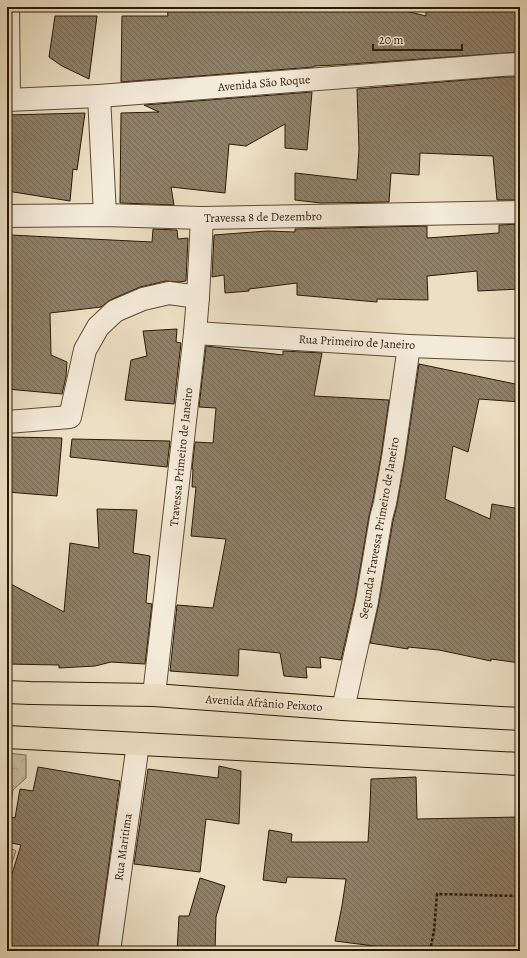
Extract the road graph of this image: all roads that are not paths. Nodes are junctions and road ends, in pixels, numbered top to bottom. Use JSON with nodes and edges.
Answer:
{"nodes":[{"id":1,"x":8,"y":7,"type":"edge"},
{"id":2,"x":520,"y":64,"type":"edge"},
{"id":3,"x":99,"y":96,"type":"junction"},
{"id":4,"x":8,"y":100,"type":"edge"},
{"id":5,"x":520,"y":212,"type":"edge"},
{"id":6,"x":105,"y":214,"type":"junction"},
{"id":7,"x":7,"y":216,"type":"edge"},
{"id":8,"x":202,"y":218,"type":"junction"},
{"id":9,"x":198,"y":297,"type":"junction"},
{"id":10,"x":195,"y":333,"type":"junction"},
{"id":11,"x":409,"y":346,"type":"junction"},
{"id":12,"x":520,"y":350,"type":"edge"},
{"id":13,"x":7,"y":422,"type":"edge"},
{"id":14,"x":7,"y":692,"type":"edge"},
{"id":15,"x":154,"y":695,"type":"junction"},
{"id":16,"x":343,"y":709,"type":"junction"},
{"id":17,"x":520,"y":719,"type":"edge"},
{"id":18,"x":7,"y":737,"type":"edge"},
{"id":19,"x":138,"y":744,"type":"junction"},
{"id":20,"x":520,"y":764,"type":"edge"},
{"id":21,"x":109,"y":951,"type":"edge"}],
"edges":[{"from":1,"to":4,"type":"street"},
{"from":2,"to":3,"type":"street","name":"Avenida São Roque"},
{"from":3,"to":4,"type":"street","name":"Avenida São Roque"},
{"from":3,"to":6,"type":"street"},
{"from":5,"to":8,"type":"street","name":"Travessa 8 de Dezembro"},
{"from":6,"to":7,"type":"street","name":"Travessa 8 de Dezembro"},
{"from":6,"to":8,"type":"street","name":"Travessa 8 de Dezembro"},
{"from":8,"to":9,"type":"street","name":"Travessa Primeiro de Janeiro"},
{"from":9,"to":10,"type":"street","name":"Travessa Primeiro de Janeiro"},
{"from":9,"to":13,"type":"street"},
{"from":10,"to":11,"type":"street","name":"Rua Primeiro de Janeiro"},
{"from":10,"to":15,"type":"street","name":"Travessa Primeiro de Janeiro"},
{"from":11,"to":12,"type":"street","name":"Rua Primeiro de Janeiro"},
{"from":11,"to":16,"type":"street","name":"Segunda Travessa Primeiro de Janeiro"},
{"from":14,"to":15,"type":"main road","name":"Avenida Afrânio Peixoto"},
{"from":15,"to":16,"type":"main road","name":"Avenida Afrânio Peixoto"},
{"from":16,"to":17,"type":"main road","name":"Avenida Afrânio Peixoto"},
{"from":18,"to":19,"type":"main road"},
{"from":19,"to":20,"type":"main road"},
{"from":19,"to":21,"type":"street","name":"Rua Maritima"}]}
